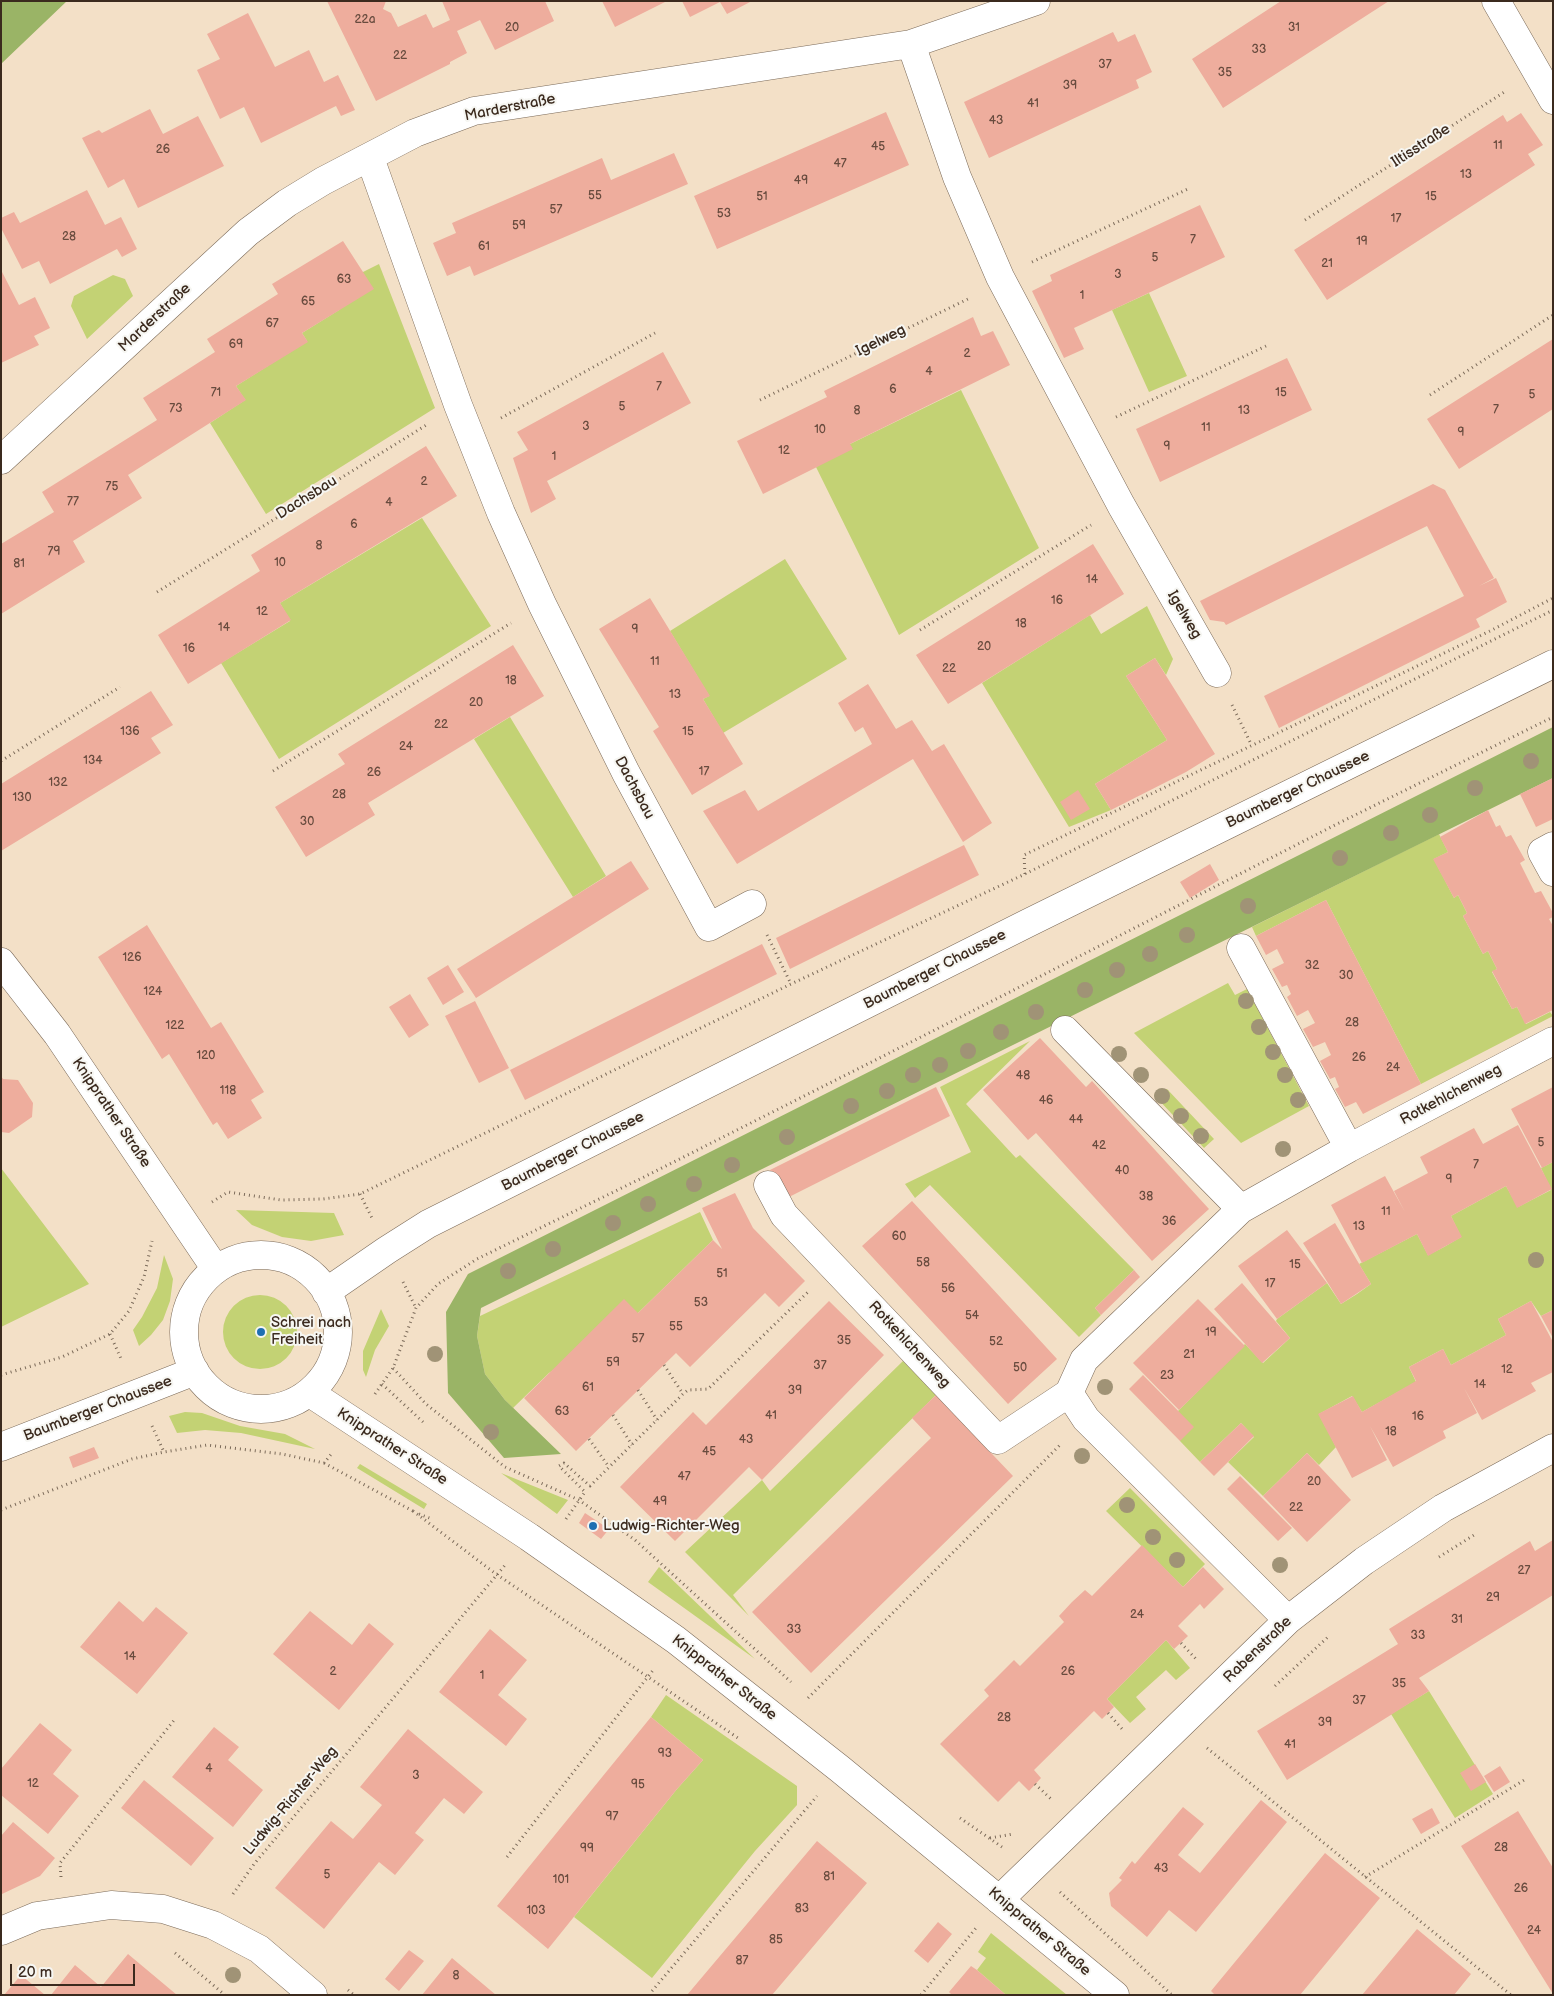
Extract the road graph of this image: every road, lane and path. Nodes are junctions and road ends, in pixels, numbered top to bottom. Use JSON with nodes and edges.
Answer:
{"nodes":[{"id":1,"x":1036,"y":1,"type":"edge"},
{"id":2,"x":1496,"y":1,"type":"edge"},
{"id":3,"x":911,"y":44,"type":"junction"},
{"id":4,"x":1536,"y":72,"type":"junction"},
{"id":5,"x":1553,"y":100,"type":"edge"},
{"id":6,"x":370,"y":158,"type":"junction"},
{"id":7,"x":1190,"y":188,"type":"dead end"},
{"id":8,"x":1305,"y":220,"type":"dead end"},
{"id":9,"x":1001,"y":280,"type":"junction"},
{"id":10,"x":1553,"y":315,"type":"edge"},
{"id":11,"x":655,"y":334,"type":"dead end"},
{"id":12,"x":1266,"y":346,"type":"dead end"},
{"id":13,"x":1430,"y":395,"type":"dead end"},
{"id":14,"x":760,"y":400,"type":"dead end"},
{"id":15,"x":458,"y":405,"type":"junction"},
{"id":16,"x":1081,"y":433,"type":"junction"},
{"id":17,"x":470,"y":436,"type":"junction"},
{"id":18,"x":1,"y":460,"type":"edge"},
{"id":19,"x":1121,"y":506,"type":"junction"},
{"id":20,"x":157,"y":592,"type":"dead end"},
{"id":21,"x":1553,"y":598,"type":"edge"},
{"id":22,"x":542,"y":604,"type":"junction"},
{"id":23,"x":1553,"y":610,"type":"edge"},
{"id":24,"x":920,"y":630,"type":"dead end"},
{"id":25,"x":1553,"y":664,"type":"edge"},
{"id":26,"x":1217,"y":673,"type":"joint"},
{"id":27,"x":120,"y":687,"type":"dead end"},
{"id":28,"x":1553,"y":717,"type":"edge"},
{"id":29,"x":1251,"y":744,"type":"junction"},
{"id":30,"x":1,"y":761,"type":"edge"},
{"id":31,"x":274,"y":771,"type":"dead end"},
{"id":32,"x":1553,"y":846,"type":"edge"},
{"id":33,"x":1553,"y":872,"type":"edge"},
{"id":34,"x":1025,"y":874,"type":"junction"},
{"id":35,"x":752,"y":904,"type":"joint"},
{"id":36,"x":1241,"y":948,"type":"dead end"},
{"id":37,"x":1,"y":962,"type":"edge"},
{"id":38,"x":791,"y":984,"type":"junction"},
{"id":39,"x":1065,"y":1030,"type":"dead end"},
{"id":40,"x":1553,"y":1042,"type":"edge"},
{"id":41,"x":1349,"y":1148,"type":"junction"},
{"id":42,"x":768,"y":1185,"type":"dead end"},
{"id":43,"x":1241,"y":1209,"type":"junction"},
{"id":44,"x":183,"y":1221,"type":"junction"},
{"id":45,"x":834,"y":1267,"type":"junction"},
{"id":46,"x":215,"y":1268,"type":"junction"},
{"id":47,"x":326,"y":1292,"type":"junction"},
{"id":48,"x":664,"y":1365,"type":"dead end"},
{"id":49,"x":393,"y":1368,"type":"junction"},
{"id":50,"x":196,"y":1371,"type":"junction"},
{"id":51,"x":1,"y":1375,"type":"edge"},
{"id":52,"x":638,"y":1390,"type":"dead end"},
{"id":53,"x":1069,"y":1393,"type":"junction"},
{"id":54,"x":310,"y":1394,"type":"junction"},
{"id":55,"x":683,"y":1394,"type":"junction"},
{"id":56,"x":613,"y":1415,"type":"dead end"},
{"id":57,"x":1086,"y":1419,"type":"junction"},
{"id":58,"x":657,"y":1420,"type":"junction"},
{"id":59,"x":355,"y":1422,"type":"junction"},
{"id":60,"x":588,"y":1439,"type":"dead end"},
{"id":61,"x":632,"y":1445,"type":"junction"},
{"id":62,"x":1,"y":1447,"type":"edge"},
{"id":63,"x":1553,"y":1448,"type":"edge"},
{"id":64,"x":609,"y":1467,"type":"junction"},
{"id":65,"x":579,"y":1500,"type":"junction"},
{"id":66,"x":1,"y":1510,"type":"edge"},
{"id":67,"x":413,"y":1511,"type":"dead end"},
{"id":68,"x":1478,"y":1533,"type":"dead end"},
{"id":69,"x":537,"y":1542,"type":"junction"},
{"id":70,"x":1437,"y":1558,"type":"dead end"},
{"id":71,"x":496,"y":1574,"type":"junction"},
{"id":72,"x":1288,"y":1620,"type":"junction"},
{"id":73,"x":1335,"y":1631,"type":"dead end"},
{"id":74,"x":676,"y":1640,"type":"junction"},
{"id":75,"x":1181,"y":1643,"type":"dead end"},
{"id":76,"x":1197,"y":1660,"type":"dead end"},
{"id":77,"x":649,"y":1676,"type":"junction"},
{"id":78,"x":794,"y":1685,"type":"dead end"},
{"id":79,"x":802,"y":1691,"type":"dead end"},
{"id":80,"x":1269,"y":1692,"type":"dead end"},
{"id":81,"x":812,"y":1695,"type":"dead end"},
{"id":82,"x":816,"y":1703,"type":"dead end"},
{"id":83,"x":1108,"y":1714,"type":"dead end"},
{"id":84,"x":175,"y":1719,"type":"dead end"},
{"id":85,"x":1180,"y":1726,"type":"junction"},
{"id":86,"x":1124,"y":1731,"type":"dead end"},
{"id":87,"x":746,"y":1743,"type":"dead end"},
{"id":88,"x":1215,"y":1743,"type":"dead end"},
{"id":89,"x":1209,"y":1749,"type":"junction"},
{"id":90,"x":840,"y":1769,"type":"junction"},
{"id":91,"x":1526,"y":1779,"type":"dead end"},
{"id":92,"x":1035,"y":1784,"type":"dead end"},
{"id":93,"x":1053,"y":1801,"type":"dead end"},
{"id":94,"x":955,"y":1814,"type":"dead end"},
{"id":95,"x":507,"y":1857,"type":"dead end"},
{"id":96,"x":1032,"y":1868,"type":"junction"},
{"id":97,"x":1365,"y":1877,"type":"junction"},
{"id":98,"x":1000,"y":1900,"type":"junction"},
{"id":99,"x":63,"y":1912,"type":"junction"},
{"id":100,"x":213,"y":1925,"type":"junction"},
{"id":101,"x":1,"y":1932,"type":"edge"},
{"id":102,"x":172,"y":1950,"type":"dead end"},
{"id":103,"x":652,"y":1991,"type":"dead end"},
{"id":104,"x":226,"y":1995,"type":"edge"},
{"id":105,"x":313,"y":1995,"type":"edge"},
{"id":106,"x":921,"y":1995,"type":"edge"},
{"id":107,"x":1115,"y":1995,"type":"edge"},
{"id":108,"x":1172,"y":1995,"type":"edge"},
{"id":109,"x":1511,"y":1995,"type":"edge"}],
"edges":[{"from":1,"to":3,"type":"street","name":"Marderstraße"},
{"from":2,"to":4,"type":"street"},
{"from":3,"to":6,"type":"street","name":"Marderstraße"},
{"from":3,"to":9,"type":"street","name":"Igelweg"},
{"from":4,"to":5,"type":"street"},
{"from":4,"to":8,"type":"path","name":"Iltisstraße"},
{"from":6,"to":15,"type":"street","name":"Dachsbau"},
{"from":6,"to":18,"type":"street","name":"Marderstraße"},
{"from":7,"to":9,"type":"path","name":"Igelweg"},
{"from":9,"to":14,"type":"path","name":"Igelweg"},
{"from":9,"to":16,"type":"street","name":"Igelweg"},
{"from":10,"to":13,"type":"path"},
{"from":11,"to":17,"type":"path"},
{"from":12,"to":16,"type":"path"},
{"from":15,"to":17,"type":"street","name":"Dachsbau"},
{"from":15,"to":20,"type":"path","name":"Dachsbau"},
{"from":16,"to":19,"type":"street","name":"Igelweg"},
{"from":17,"to":22,"type":"street","name":"Dachsbau"},
{"from":19,"to":24,"type":"path"},
{"from":19,"to":26,"type":"street","name":"Igelweg"},
{"from":21,"to":29,"type":"path"},
{"from":22,"to":31,"type":"path"},
{"from":22,"to":35,"type":"street","name":"Dachsbau"},
{"from":23,"to":34,"type":"path"},
{"from":25,"to":47,"type":"street","name":"Baumberger Chaussee"},
{"from":26,"to":29,"type":"path"},
{"from":27,"to":30,"type":"path"},
{"from":28,"to":49,"type":"path"},
{"from":29,"to":34,"type":"path"},
{"from":32,"to":33,"type":"street"},
{"from":34,"to":38,"type":"path"},
{"from":35,"to":38,"type":"path"},
{"from":36,"to":41,"type":"street"},
{"from":37,"to":44,"type":"street","name":"Knipprather Straße"},
{"from":38,"to":44,"type":"path"},
{"from":39,"to":43,"type":"street"},
{"from":40,"to":41,"type":"street","name":"Rotkehlchenweg"},
{"from":41,"to":43,"type":"street","name":"Rotkehlchenweg"},
{"from":42,"to":45,"type":"street","name":"Rotkehlchenweg"},
{"from":43,"to":53,"type":"street","name":"Rotkehlchenweg"},
{"from":44,"to":46,"type":"street","name":"Knipprather Straße"},
{"from":44,"to":51,"type":"path"},
{"from":45,"to":53,"type":"street","name":"Rotkehlchenweg"},
{"from":45,"to":55,"type":"path"},
{"from":46,"to":47,"type":"street"},
{"from":46,"to":50,"type":"street"},
{"from":47,"to":54,"type":"street"},
{"from":48,"to":55,"type":"path"},
{"from":49,"to":59,"type":"path"},
{"from":49,"to":65,"type":"path"},
{"from":50,"to":54,"type":"street"},
{"from":50,"to":62,"type":"street","name":"Baumberger Chaussee"},
{"from":52,"to":58,"type":"path"},
{"from":53,"to":57,"type":"street"},
{"from":54,"to":59,"type":"street","name":"Knipprather Straße"},
{"from":55,"to":58,"type":"path"},
{"from":56,"to":61,"type":"path"},
{"from":57,"to":72,"type":"street"},
{"from":57,"to":81,"type":"path"},
{"from":58,"to":61,"type":"path"},
{"from":59,"to":66,"type":"path"},
{"from":59,"to":69,"type":"street","name":"Knipprather Straße"},
{"from":60,"to":64,"type":"path"},
{"from":61,"to":64,"type":"path"},
{"from":63,"to":72,"type":"street","name":"Rabenstraße"},
{"from":64,"to":65,"type":"path"},
{"from":65,"to":69,"type":"path","name":"Ludwig-Richter-Weg"},
{"from":65,"to":78,"type":"path"},
{"from":67,"to":71,"type":"path"},
{"from":68,"to":70,"type":"path"},
{"from":69,"to":71,"type":"path","name":"Ludwig-Richter-Weg"},
{"from":69,"to":74,"type":"street","name":"Knipprather Straße"},
{"from":71,"to":77,"type":"path"},
{"from":71,"to":100,"type":"path","name":"Ludwig-Richter-Weg"},
{"from":72,"to":85,"type":"street","name":"Rabenstraße"},
{"from":73,"to":80,"type":"path"},
{"from":74,"to":77,"type":"path"},
{"from":74,"to":90,"type":"street","name":"Knipprather Straße"},
{"from":75,"to":76,"type":"path"},
{"from":77,"to":87,"type":"path"},
{"from":77,"to":95,"type":"path"},
{"from":79,"to":82,"type":"path"},
{"from":83,"to":86,"type":"path"},
{"from":84,"to":99,"type":"path"},
{"from":85,"to":89,"type":"path"},
{"from":85,"to":96,"type":"street","name":"Rabenstraße"},
{"from":88,"to":89,"type":"path"},
{"from":89,"to":97,"type":"path"},
{"from":90,"to":98,"type":"street","name":"Knipprather Straße"},
{"from":90,"to":103,"type":"path"},
{"from":91,"to":97,"type":"path"},
{"from":92,"to":93,"type":"path"},
{"from":94,"to":96,"type":"path"},
{"from":96,"to":98,"type":"street","name":"Rabenstraße"},
{"from":96,"to":108,"type":"path"},
{"from":97,"to":109,"type":"path"},
{"from":98,"to":106,"type":"path"},
{"from":98,"to":107,"type":"street","name":"Knipprather Straße"},
{"from":99,"to":100,"type":"street"},
{"from":99,"to":101,"type":"street"},
{"from":100,"to":105,"type":"street"},
{"from":102,"to":104,"type":"path"}]}
